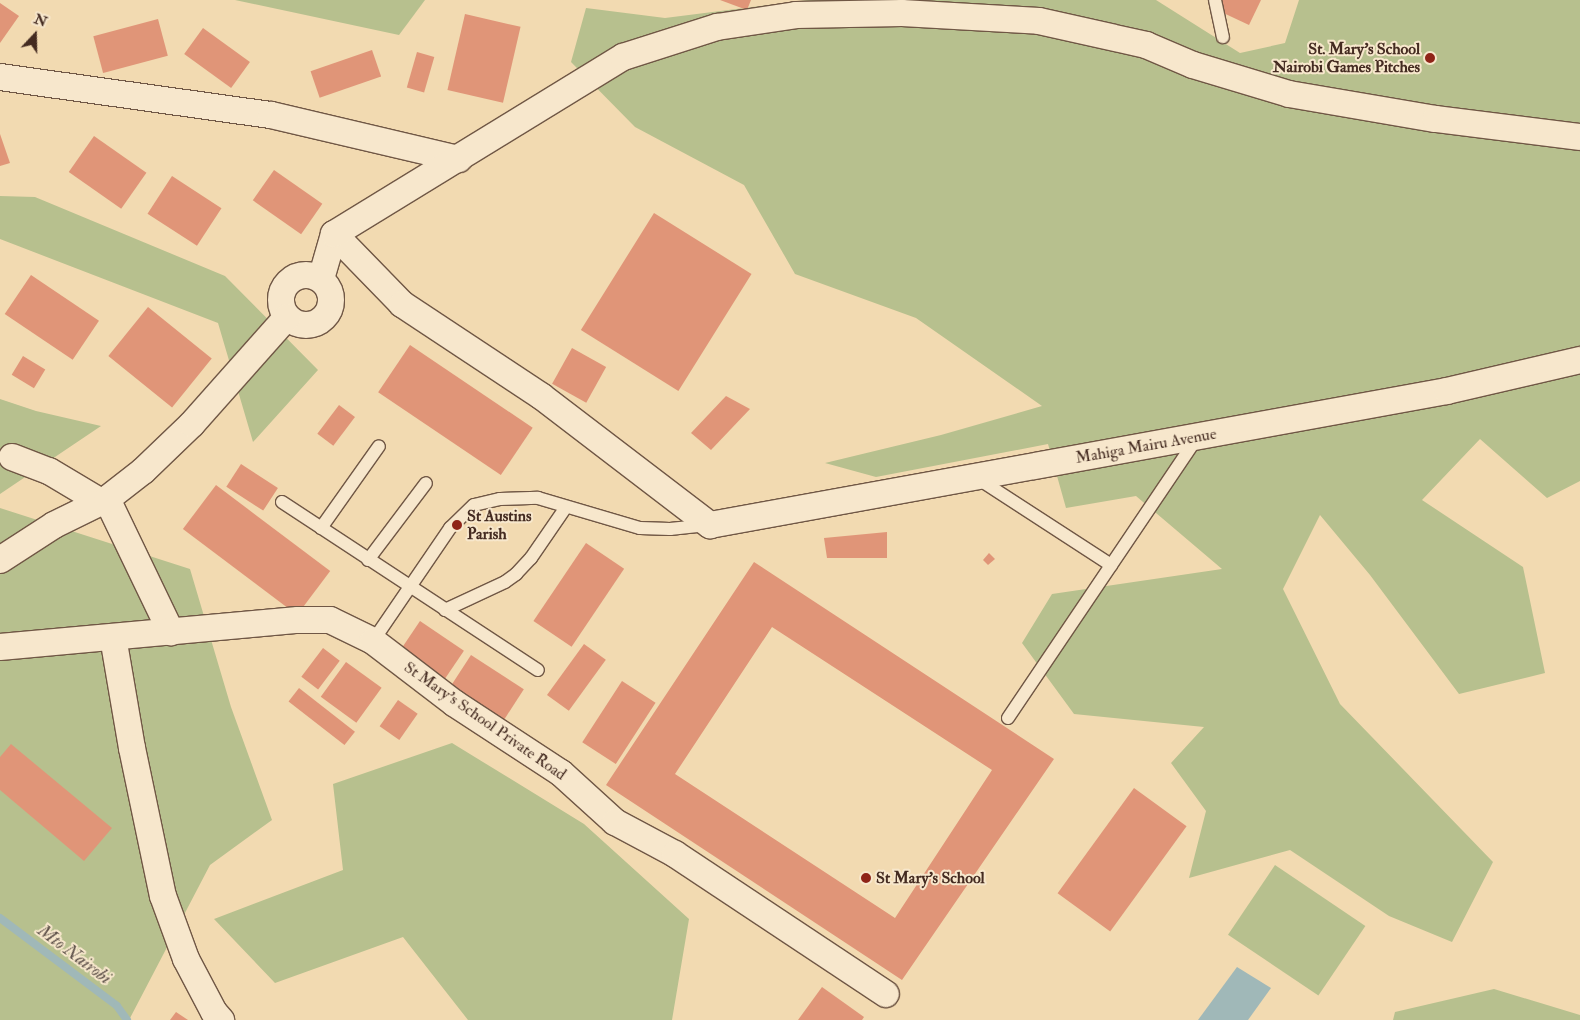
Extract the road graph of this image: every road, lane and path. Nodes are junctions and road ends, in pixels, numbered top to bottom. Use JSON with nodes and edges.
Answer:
{"nodes":[{"id":1,"x":1215,"y":0,"type":"edge"},
{"id":2,"x":1223,"y":37,"type":"dead end"},
{"id":3,"x":0,"y":77,"type":"edge"},
{"id":4,"x":1580,"y":138,"type":"edge"},
{"id":5,"x":460,"y":159,"type":"junction"},
{"id":6,"x":334,"y":234,"type":"junction"},
{"id":7,"x":321,"y":279,"type":"junction"},
{"id":8,"x":287,"y":317,"type":"junction"},
{"id":9,"x":1580,"y":360,"type":"edge"},
{"id":10,"x":1199,"y":436,"type":"junction"},
{"id":11,"x":378,"y":446,"type":"dead end"},
{"id":12,"x":12,"y":457,"type":"dead end"},
{"id":13,"x":975,"y":477,"type":"junction"},
{"id":14,"x":426,"y":482,"type":"dead end"},
{"id":15,"x":104,"y":501,"type":"junction"},
{"id":16,"x":282,"y":502,"type":"dead end"},
{"id":17,"x":566,"y":507,"type":"junction"},
{"id":18,"x":710,"y":525,"type":"junction"},
{"id":19,"x":321,"y":528,"type":"junction"},
{"id":20,"x":0,"y":560,"type":"edge"},
{"id":21,"x":368,"y":560,"type":"junction"},
{"id":22,"x":1111,"y":565,"type":"junction"},
{"id":23,"x":410,"y":587,"type":"junction"},
{"id":24,"x":445,"y":610,"type":"junction"},
{"id":25,"x":170,"y":632,"type":"junction"},
{"id":26,"x":113,"y":637,"type":"junction"},
{"id":27,"x":372,"y":641,"type":"junction"},
{"id":28,"x":0,"y":647,"type":"edge"},
{"id":29,"x":538,"y":670,"type":"dead end"},
{"id":30,"x":1008,"y":718,"type":"dead end"},
{"id":31,"x":886,"y":994,"type":"dead end"},
{"id":32,"x":221,"y":1020,"type":"edge"}],
"edges":[{"from":1,"to":2,"type":"lane"},
{"from":3,"to":5,"type":"street"},
{"from":4,"to":5,"type":"street"},
{"from":5,"to":6,"type":"street"},
{"from":6,"to":7,"type":"street"},
{"from":6,"to":18,"type":"street"},
{"from":7,"to":8,"type":"street"},
{"from":7,"to":8,"type":"street"},
{"from":8,"to":15,"type":"street"},
{"from":9,"to":10,"type":"street","name":"Mahiga Mairu Avenue"},
{"from":10,"to":13,"type":"street","name":"Mahiga Mairu Avenue"},
{"from":10,"to":22,"type":"lane"},
{"from":11,"to":19,"type":"lane"},
{"from":12,"to":15,"type":"street"},
{"from":13,"to":18,"type":"street","name":"Mahiga Mairu Avenue"},
{"from":13,"to":22,"type":"lane"},
{"from":14,"to":21,"type":"lane"},
{"from":15,"to":20,"type":"street"},
{"from":15,"to":25,"type":"street"},
{"from":16,"to":19,"type":"lane"},
{"from":17,"to":18,"type":"lane"},
{"from":17,"to":23,"type":"lane"},
{"from":17,"to":24,"type":"lane"},
{"from":19,"to":21,"type":"lane"},
{"from":21,"to":23,"type":"lane"},
{"from":22,"to":30,"type":"lane"},
{"from":23,"to":24,"type":"lane"},
{"from":23,"to":27,"type":"lane"},
{"from":24,"to":29,"type":"lane"},
{"from":25,"to":26,"type":"street","name":"St Mary's School Private Road"},
{"from":25,"to":27,"type":"street","name":"St Mary's School Private Road"},
{"from":26,"to":28,"type":"street","name":"St Mary's School Private Road"},
{"from":26,"to":32,"type":"street"},
{"from":27,"to":31,"type":"street","name":"St Mary's School Private Road"}]}
